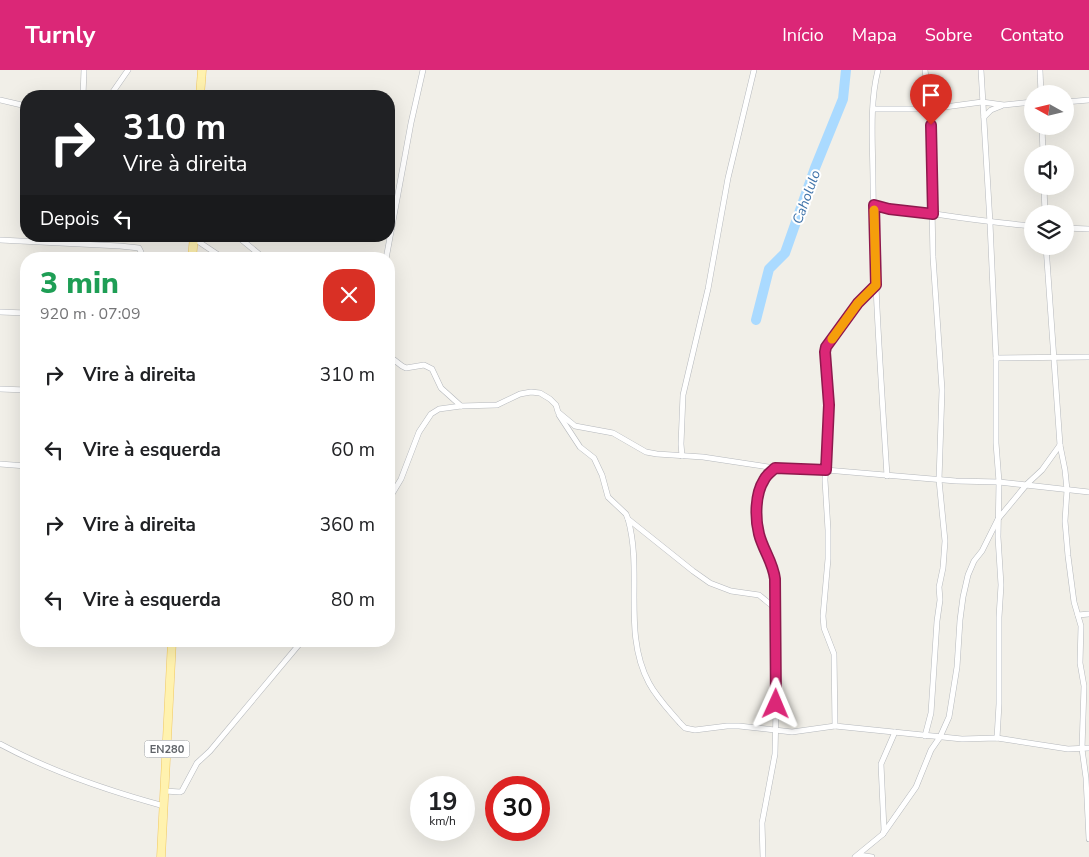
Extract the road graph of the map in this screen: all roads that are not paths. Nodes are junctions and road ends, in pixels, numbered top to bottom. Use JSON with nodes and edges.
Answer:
{"nodes":[{"id":1,"x":84,"y":70,"type":"edge"},
{"id":2,"x":128,"y":70,"type":"edge"},
{"id":3,"x":202,"y":70,"type":"edge"},
{"id":4,"x":423,"y":70,"type":"edge"},
{"id":5,"x":754,"y":70,"type":"edge"},
{"id":6,"x":878,"y":70,"type":"edge"},
{"id":7,"x":925,"y":70,"type":"edge"},
{"id":8,"x":981,"y":70,"type":"edge"},
{"id":9,"x":1040,"y":70,"type":"edge"},
{"id":10,"x":1041,"y":85,"type":"edge"},
{"id":11,"x":84,"y":90,"type":"edge"},
{"id":12,"x":114,"y":90,"type":"edge"},
{"id":13,"x":200,"y":90,"type":"edge"},
{"id":14,"x":0,"y":100,"type":"edge"},
{"id":15,"x":1089,"y":100,"type":"edge"},
{"id":16,"x":1074,"y":101,"type":"edge"},
{"id":17,"x":982,"y":102,"type":"junction"},
{"id":18,"x":1024,"y":103,"type":"edge"},
{"id":19,"x":20,"y":105,"type":"edge"},
{"id":20,"x":1004,"y":105,"type":"junction"},
{"id":21,"x":874,"y":108,"type":"junction"},
{"id":22,"x":930,"y":109,"type":"junction"},
{"id":23,"x":984,"y":118,"type":"junction"},
{"id":24,"x":874,"y":205,"type":"junction"},
{"id":25,"x":395,"y":210,"type":"edge"},
{"id":26,"x":933,"y":214,"type":"junction"},
{"id":27,"x":990,"y":223,"type":"junction"},
{"id":28,"x":1024,"y":225,"type":"edge"},
{"id":29,"x":1074,"y":228,"type":"edge"},
{"id":30,"x":1089,"y":229,"type":"edge"},
{"id":31,"x":0,"y":240,"type":"edge"},
{"id":32,"x":20,"y":241,"type":"edge"},
{"id":33,"x":40,"y":242,"type":"edge"},
{"id":34,"x":201,"y":242,"type":"edge"},
{"id":35,"x":244,"y":242,"type":"edge"},
{"id":36,"x":140,"y":252,"type":"edge"},
{"id":37,"x":215,"y":252,"type":"edge"},
{"id":38,"x":256,"y":252,"type":"edge"},
{"id":39,"x":1047,"y":255,"type":"edge"},
{"id":40,"x":876,"y":285,"type":"junction"},
{"id":41,"x":0,"y":312,"type":"edge"},
{"id":42,"x":20,"y":313,"type":"edge"},
{"id":43,"x":1089,"y":356,"type":"edge"},
{"id":44,"x":1053,"y":357,"type":"junction"},
{"id":45,"x":996,"y":358,"type":"junction"},
{"id":46,"x":395,"y":361,"type":"edge"},
{"id":47,"x":0,"y":389,"type":"edge"},
{"id":48,"x":20,"y":390,"type":"edge"},
{"id":49,"x":461,"y":406,"type":"junction"},
{"id":50,"x":558,"y":412,"type":"junction"},
{"id":51,"x":1060,"y":445,"type":"junction"},
{"id":52,"x":682,"y":456,"type":"junction"},
{"id":53,"x":0,"y":464,"type":"edge"},
{"id":54,"x":20,"y":466,"type":"edge"},
{"id":55,"x":775,"y":468,"type":"junction"},
{"id":56,"x":826,"y":470,"type":"junction"},
{"id":57,"x":887,"y":476,"type":"junction"},
{"id":58,"x":939,"y":480,"type":"junction"},
{"id":59,"x":999,"y":482,"type":"junction"},
{"id":60,"x":1027,"y":484,"type":"junction"},
{"id":61,"x":395,"y":489,"type":"edge"},
{"id":62,"x":1067,"y":490,"type":"junction"},
{"id":63,"x":1089,"y":492,"type":"edge"},
{"id":64,"x":628,"y":519,"type":"junction"},
{"id":65,"x":998,"y":519,"type":"junction"},
{"id":66,"x":776,"y":609,"type":"junction"},
{"id":67,"x":1089,"y":614,"type":"edge"},
{"id":68,"x":1078,"y":615,"type":"junction"},
{"id":69,"x":172,"y":647,"type":"edge"},
{"id":70,"x":297,"y":647,"type":"edge"},
{"id":71,"x":836,"y":726,"type":"junction"},
{"id":72,"x":776,"y":730,"type":"junction"},
{"id":73,"x":894,"y":732,"type":"junction"},
{"id":74,"x":925,"y":736,"type":"junction"},
{"id":75,"x":940,"y":737,"type":"junction"},
{"id":76,"x":997,"y":738,"type":"junction"},
{"id":77,"x":0,"y":744,"type":"edge"},
{"id":78,"x":1089,"y":748,"type":"edge"},
{"id":79,"x":1082,"y":749,"type":"junction"},
{"id":80,"x":165,"y":791,"type":"junction"},
{"id":81,"x":164,"y":806,"type":"junction"},
{"id":82,"x":883,"y":834,"type":"junction"},
{"id":83,"x":1089,"y":839,"type":"edge"},
{"id":84,"x":857,"y":856,"type":"edge"},
{"id":85,"x":161,"y":857,"type":"edge"},
{"id":86,"x":762,"y":857,"type":"edge"},
{"id":87,"x":872,"y":857,"type":"edge"}],
"edges":[{"from":1,"to":11,"type":"street"},
{"from":2,"to":12,"type":"street"},
{"from":3,"to":13,"type":"main road"},
{"from":4,"to":25,"type":"street"},
{"from":5,"to":52,"type":"street"},
{"from":6,"to":21,"type":"street"},
{"from":7,"to":22,"type":"street"},
{"from":8,"to":17,"type":"street"},
{"from":9,"to":10,"type":"street"},
{"from":14,"to":19,"type":"street"},
{"from":15,"to":16,"type":"street"},
{"from":17,"to":20,"type":"street"},
{"from":17,"to":22,"type":"street"},
{"from":17,"to":23,"type":"street"},
{"from":18,"to":20,"type":"street"},
{"from":20,"to":23,"type":"street"},
{"from":21,"to":22,"type":"street"},
{"from":21,"to":24,"type":"street"},
{"from":22,"to":26,"type":"street"},
{"from":23,"to":27,"type":"street"},
{"from":24,"to":26,"type":"street"},
{"from":24,"to":40,"type":"street"},
{"from":26,"to":27,"type":"street"},
{"from":26,"to":58,"type":"street"},
{"from":27,"to":28,"type":"street"},
{"from":27,"to":45,"type":"street"},
{"from":29,"to":30,"type":"street"},
{"from":31,"to":32,"type":"street"},
{"from":33,"to":36,"type":"street"},
{"from":34,"to":37,"type":"street"},
{"from":35,"to":38,"type":"street"},
{"from":39,"to":44,"type":"street"},
{"from":40,"to":56,"type":"street"},
{"from":40,"to":57,"type":"street"},
{"from":41,"to":42,"type":"street"},
{"from":43,"to":44,"type":"street"},
{"from":44,"to":45,"type":"street"},
{"from":44,"to":51,"type":"street"},
{"from":45,"to":59,"type":"street"},
{"from":46,"to":49,"type":"street"},
{"from":47,"to":48,"type":"street"},
{"from":49,"to":50,"type":"street"},
{"from":49,"to":61,"type":"street"},
{"from":50,"to":52,"type":"street"},
{"from":50,"to":64,"type":"street"},
{"from":51,"to":60,"type":"street"},
{"from":51,"to":62,"type":"street"},
{"from":52,"to":55,"type":"street"},
{"from":53,"to":54,"type":"street"},
{"from":55,"to":56,"type":"street"},
{"from":55,"to":66,"type":"street"},
{"from":56,"to":57,"type":"street"},
{"from":56,"to":71,"type":"street"},
{"from":57,"to":58,"type":"street"},
{"from":58,"to":59,"type":"street"},
{"from":58,"to":74,"type":"street"},
{"from":59,"to":60,"type":"street"},
{"from":59,"to":65,"type":"street"},
{"from":60,"to":62,"type":"street"},
{"from":60,"to":65,"type":"street"},
{"from":62,"to":63,"type":"street"},
{"from":62,"to":68,"type":"street"},
{"from":64,"to":66,"type":"street"},
{"from":64,"to":72,"type":"street"},
{"from":65,"to":75,"type":"street"},
{"from":65,"to":76,"type":"street"},
{"from":66,"to":72,"type":"street"},
{"from":67,"to":68,"type":"street"},
{"from":68,"to":79,"type":"street"},
{"from":69,"to":80,"type":"main road","number":"EN280"},
{"from":70,"to":80,"type":"street"},
{"from":71,"to":72,"type":"street"},
{"from":71,"to":73,"type":"street"},
{"from":72,"to":86,"type":"street"},
{"from":73,"to":74,"type":"street"},
{"from":73,"to":82,"type":"street"},
{"from":74,"to":75,"type":"street"},
{"from":75,"to":76,"type":"street"},
{"from":75,"to":82,"type":"street"},
{"from":76,"to":79,"type":"street"},
{"from":77,"to":81,"type":"street"},
{"from":78,"to":79,"type":"street"},
{"from":79,"to":83,"type":"street"},
{"from":80,"to":81,"type":"main road","number":"EN280"},
{"from":81,"to":85,"type":"main road","number":"EN280"},
{"from":82,"to":84,"type":"street"},
{"from":84,"to":87,"type":"street"}]}
